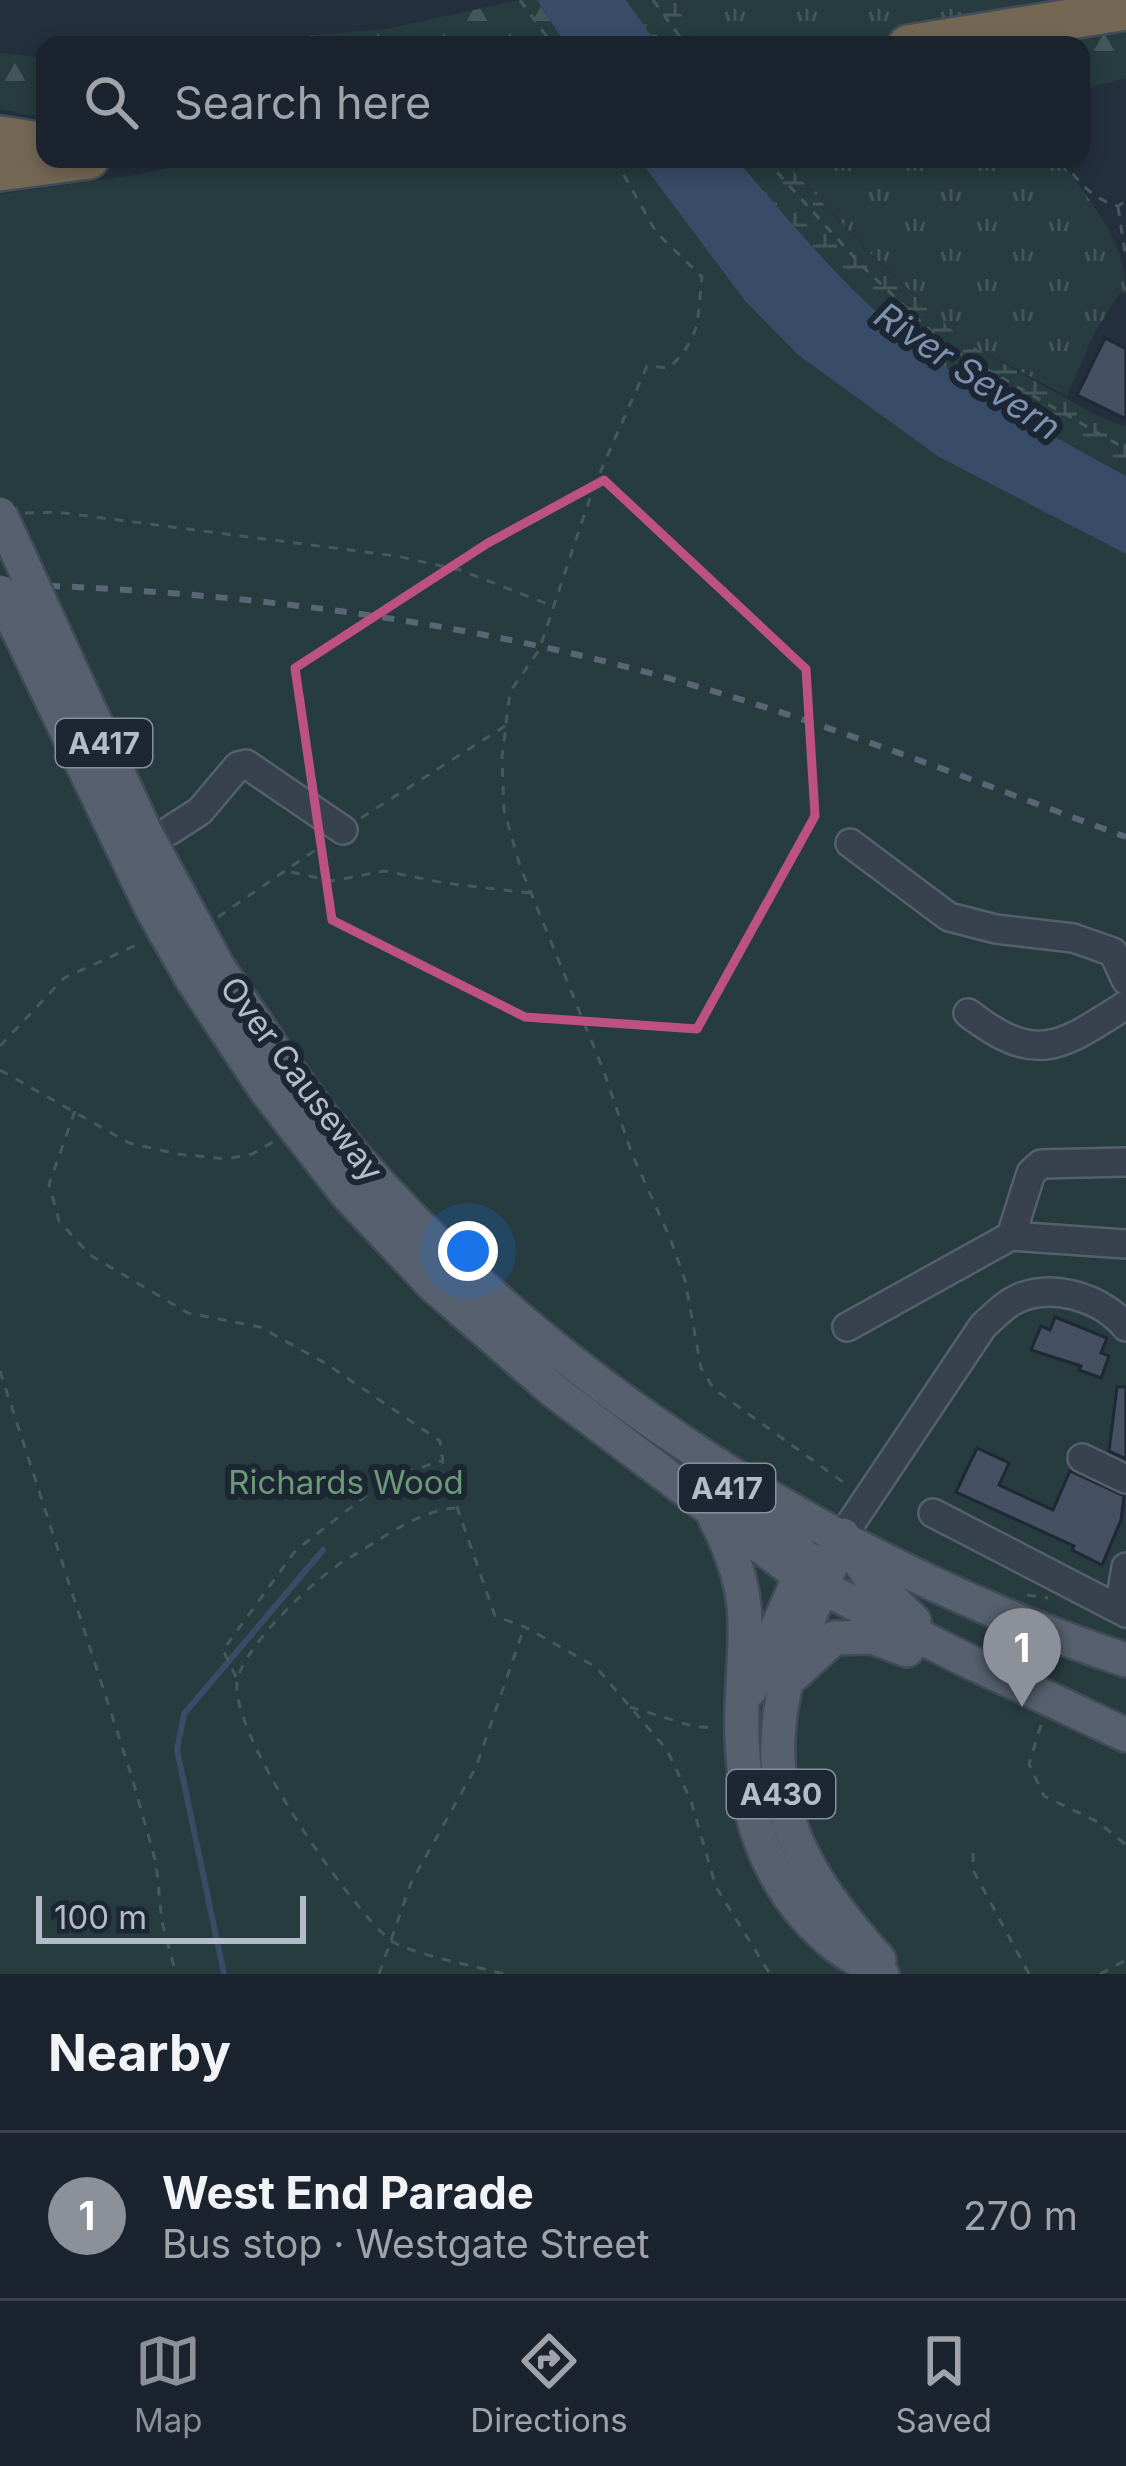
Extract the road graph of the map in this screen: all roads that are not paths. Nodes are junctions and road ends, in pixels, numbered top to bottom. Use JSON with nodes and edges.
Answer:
{"nodes":[{"id":1,"x":1126,"y":10,"type":"edge"},
{"id":2,"x":967,"y":36,"type":"edge"},
{"id":3,"x":0,"y":136,"type":"edge"},
{"id":4,"x":36,"y":142,"type":"edge"},
{"id":5,"x":36,"y":166,"type":"edge"},
{"id":6,"x":0,"y":171,"type":"edge"},
{"id":7,"x":8,"y":515,"type":"edge"},
{"id":8,"x":0,"y":592,"type":"edge"},
{"id":9,"x":343,"y":830,"type":"road end"},
{"id":10,"x":169,"y":831,"type":"dead end"},
{"id":11,"x":850,"y":843,"type":"dead end"},
{"id":12,"x":205,"y":973,"type":"junction"},
{"id":13,"x":1126,"y":980,"type":"edge"},
{"id":14,"x":1126,"y":1005,"type":"edge"},
{"id":15,"x":968,"y":1013,"type":"dead end"},
{"id":16,"x":1126,"y":1162,"type":"edge"},
{"id":17,"x":1011,"y":1236,"type":"junction"},
{"id":18,"x":1126,"y":1244,"type":"edge"},
{"id":19,"x":1126,"y":1327,"type":"edge"},
{"id":20,"x":847,"y":1328,"type":"dead end"},
{"id":21,"x":564,"y":1378,"type":"junction"},
{"id":22,"x":619,"y":1398,"type":"junction"},
{"id":23,"x":1082,"y":1458,"type":"dead end"},
{"id":24,"x":1126,"y":1479,"type":"edge"},
{"id":25,"x":712,"y":1511,"type":"junction"},
{"id":26,"x":933,"y":1513,"type":"dead end"},
{"id":27,"x":843,"y":1535,"type":"junction"},
{"id":28,"x":1126,"y":1567,"type":"edge"},
{"id":29,"x":811,"y":1577,"type":"junction"},
{"id":30,"x":1122,"y":1611,"type":"edge"},
{"id":31,"x":962,"y":1658,"type":"junction"},
{"id":32,"x":1126,"y":1660,"type":"edge"},
{"id":33,"x":994,"y":1674,"type":"junction"},
{"id":34,"x":784,"y":1688,"type":"junction"},
{"id":35,"x":731,"y":1719,"type":"junction"},
{"id":36,"x":1126,"y":1735,"type":"edge"},
{"id":37,"x":887,"y":1974,"type":"edge"}],
"edges":[{"from":1,"to":2,"type":"highway"},
{"from":3,"to":4,"type":"highway"},
{"from":5,"to":6,"type":"highway"},
{"from":7,"to":12,"type":"main road","name":"Over Causeway","number":"A417","bridge":true},
{"from":8,"to":12,"type":"main road","name":"Over Causeway","number":"A417","bridge":true},
{"from":9,"to":10,"type":"street"},
{"from":11,"to":13,"type":"street"},
{"from":12,"to":21,"type":"main road","name":"Over Causeway","number":"A417"},
{"from":14,"to":15,"type":"street"},
{"from":16,"to":17,"type":"street"},
{"from":17,"to":18,"type":"street"},
{"from":17,"to":20,"type":"street"},
{"from":19,"to":27,"type":"street"},
{"from":21,"to":22,"type":"main road","name":"Over Causeway","number":"A417"},
{"from":21,"to":25,"type":"main road","name":"Over Causeway","number":"A417"},
{"from":22,"to":27,"type":"main road","name":"Over Causeway","number":"A417"},
{"from":22,"to":29,"type":"main road","number":"A417"},
{"from":23,"to":24,"type":"street"},
{"from":25,"to":29,"type":"main road","name":"Over Causeway","number":"A417"},
{"from":25,"to":35,"type":"main road","number":"A430"},
{"from":26,"to":30,"type":"street"},
{"from":27,"to":29,"type":"main road"},
{"from":27,"to":31,"type":"main road","number":"A417"},
{"from":27,"to":32,"type":"main road","number":"A417"},
{"from":28,"to":30,"type":"street"},
{"from":29,"to":31,"type":"main road","number":"A417"},
{"from":29,"to":34,"type":"main road","number":"A430"},
{"from":29,"to":35,"type":"main road","number":"A430"},
{"from":31,"to":33,"type":"main road","number":"A417"},
{"from":33,"to":34,"type":"main road"},
{"from":33,"to":36,"type":"main road","number":"A417"},
{"from":34,"to":37,"type":"main road","number":"A430"},
{"from":35,"to":37,"type":"main road","number":"A430"}]}
